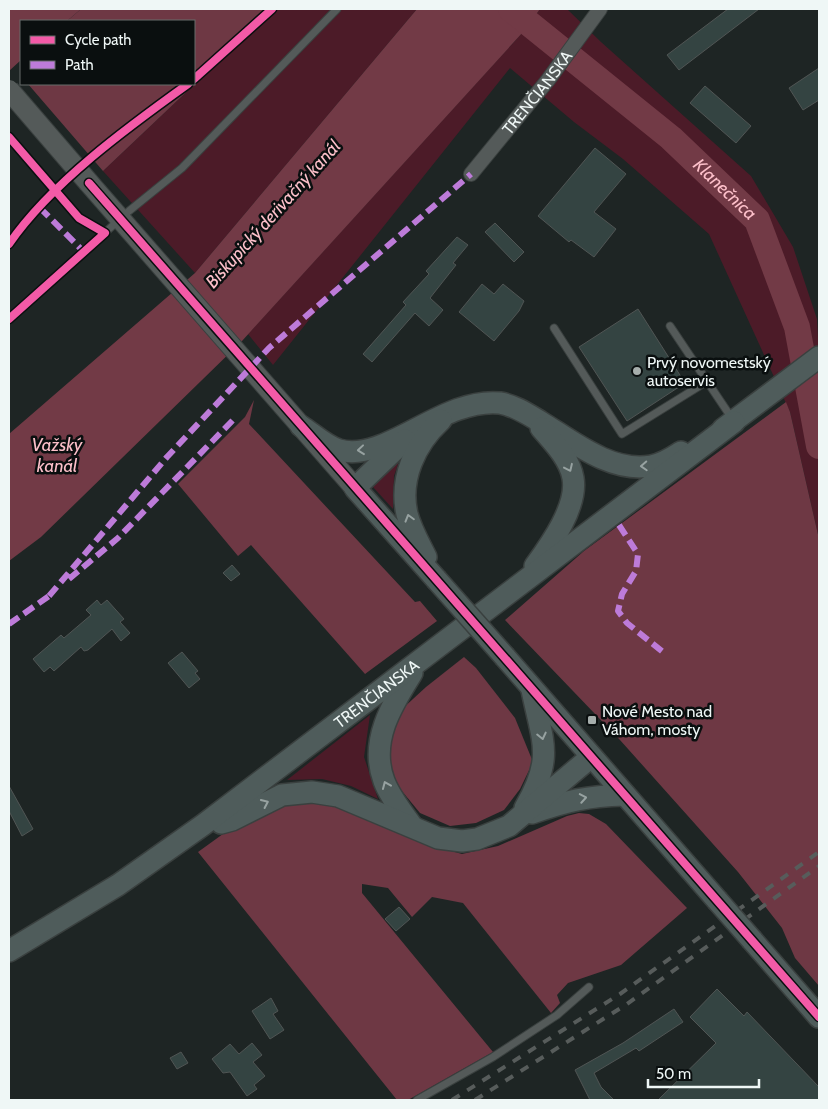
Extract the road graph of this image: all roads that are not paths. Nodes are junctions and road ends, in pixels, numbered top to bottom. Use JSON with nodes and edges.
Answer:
{"nodes":[{"id":1,"x":272,"y":9,"type":"edge"},
{"id":2,"x":337,"y":9,"type":"edge"},
{"id":3,"x":600,"y":9,"type":"edge"},
{"id":4,"x":195,"y":78,"type":"edge"},
{"id":5,"x":187,"y":85,"type":"edge"},
{"id":6,"x":9,"y":90,"type":"edge"},
{"id":7,"x":471,"y":174,"type":"dead end"},
{"id":8,"x":120,"y":220,"type":"junction"},
{"id":9,"x":9,"y":244,"type":"edge"},
{"id":10,"x":9,"y":319,"type":"edge"},
{"id":11,"x":670,"y":326,"type":"dead end"},
{"id":12,"x":554,"y":328,"type":"dead end"},
{"id":13,"x":819,"y":357,"type":"edge"},
{"id":14,"x":706,"y":382,"type":"junction"},
{"id":15,"x":450,"y":411,"type":"junction"},
{"id":16,"x":530,"y":415,"type":"junction"},
{"id":17,"x":734,"y":422,"type":"junction"},
{"id":18,"x":422,"y":425,"type":"junction"},
{"id":19,"x":301,"y":426,"type":"junction"},
{"id":20,"x":355,"y":488,"type":"junction"},
{"id":21,"x":436,"y":579,"type":"junction"},
{"id":22,"x":525,"y":581,"type":"junction"},
{"id":23,"x":419,"y":662,"type":"junction"},
{"id":24,"x":532,"y":688,"type":"junction"},
{"id":25,"x":591,"y":756,"type":"junction"},
{"id":26,"x":624,"y":795,"type":"junction"},
{"id":27,"x":520,"y":817,"type":"junction"},
{"id":28,"x":203,"y":826,"type":"junction"},
{"id":29,"x":412,"y":826,"type":"junction"},
{"id":30,"x":9,"y":951,"type":"edge"},
{"id":31,"x":588,"y":987,"type":"dead end"},
{"id":32,"x":819,"y":1017,"type":"edge"},
{"id":33,"x":416,"y":1100,"type":"edge"}],
"edges":[{"from":1,"to":4,"type":"lane"},
{"from":2,"to":8,"type":"lane"},
{"from":3,"to":7,"type":"street","name":"TRENČIANSKA"},
{"from":5,"to":9,"type":"lane"},
{"from":6,"to":8,"type":"main road","bridge":true},
{"from":8,"to":10,"type":"lane"},
{"from":8,"to":19,"type":"main road"},
{"from":11,"to":14,"type":"lane"},
{"from":12,"to":14,"type":"lane"},
{"from":13,"to":17,"type":"main road"},
{"from":14,"to":17,"type":"lane"},
{"from":15,"to":16,"type":"main road"},
{"from":15,"to":18,"type":"main road"},
{"from":21,"to":15,"type":"main road","one_way":true},
{"from":17,"to":16,"type":"main road","one_way":true},
{"from":16,"to":22,"type":"main road","one_way":true},
{"from":17,"to":22,"type":"main road","name":"TRENČIANSKA"},
{"from":18,"to":19,"type":"main road","one_way":true},
{"from":18,"to":20,"type":"main road"},
{"from":19,"to":20,"type":"main road"},
{"from":20,"to":21,"type":"main road"},
{"from":21,"to":24,"type":"main road","bridge":true},
{"from":22,"to":23,"type":"main road","name":"TRENČIANSKA"},
{"from":23,"to":28,"type":"main road","name":"TRENČIANSKA"},
{"from":29,"to":23,"type":"main road","one_way":true},
{"from":24,"to":25,"type":"main road"},
{"from":24,"to":27,"type":"main road","one_way":true},
{"from":25,"to":26,"type":"main road"},
{"from":25,"to":27,"type":"main road"},
{"from":27,"to":26,"type":"main road","one_way":true},
{"from":26,"to":32,"type":"main road","bridge":true},
{"from":27,"to":29,"type":"main road"},
{"from":28,"to":29,"type":"main road","one_way":true},
{"from":28,"to":30,"type":"main road","name":"TRENČIANSKA"},
{"from":31,"to":33,"type":"lane"}]}
